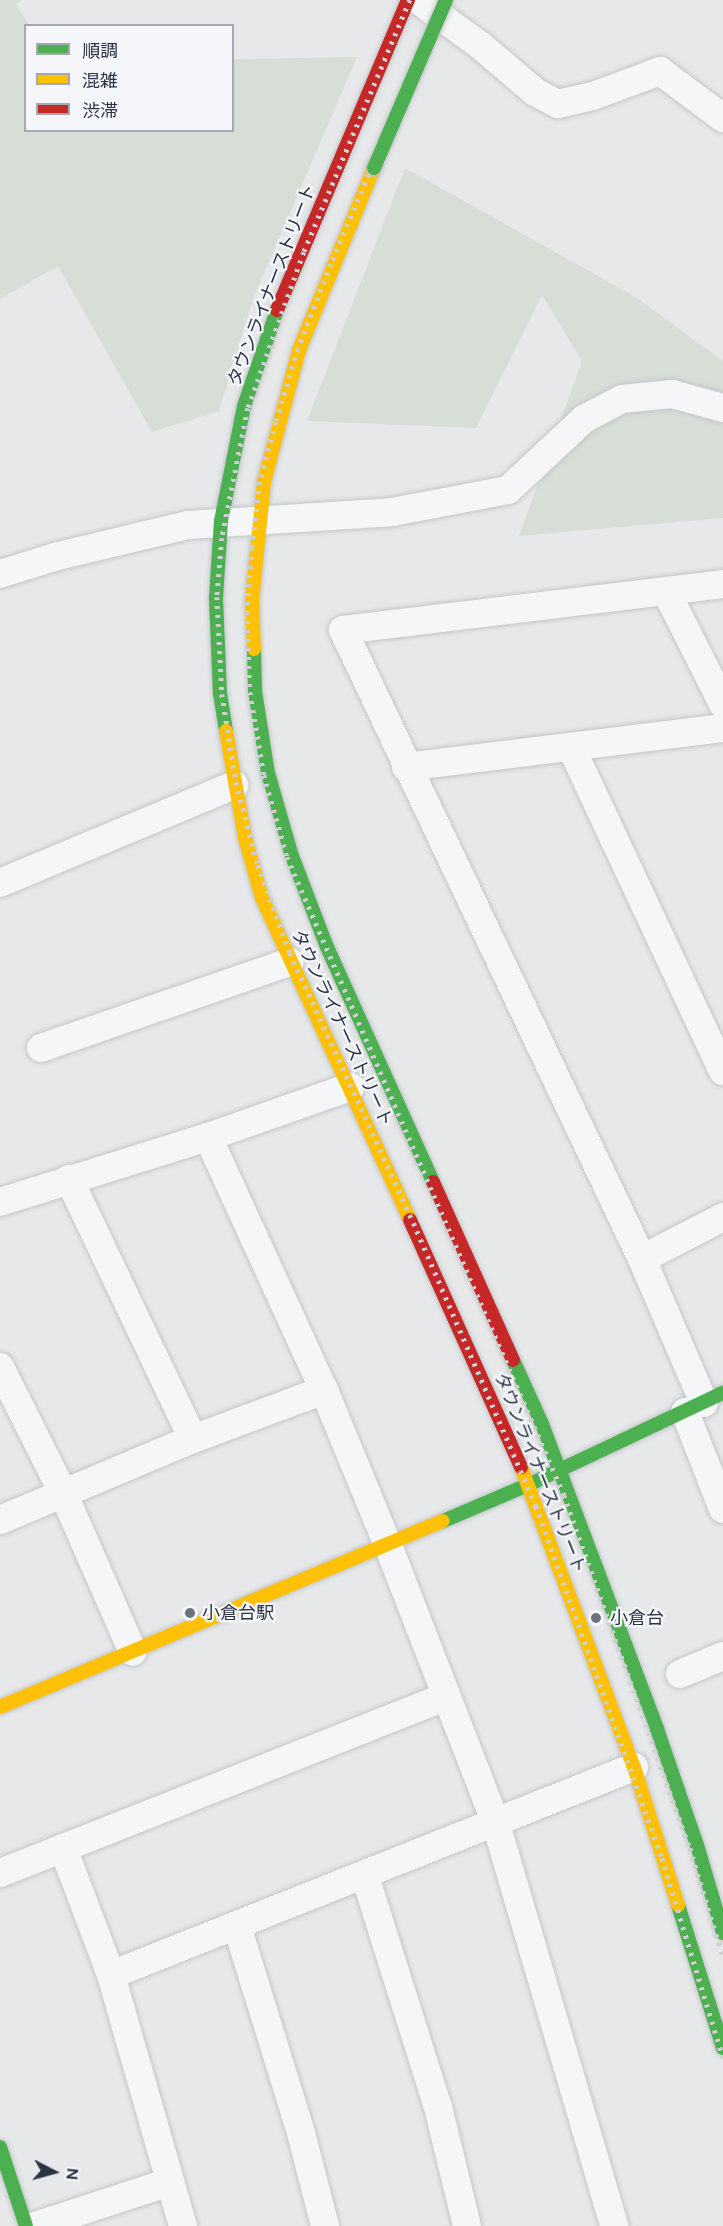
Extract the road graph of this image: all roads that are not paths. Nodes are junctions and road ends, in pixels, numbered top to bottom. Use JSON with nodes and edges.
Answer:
{"nodes":[{"id":1,"x":408,"y":0,"type":"edge"},
{"id":2,"x":418,"y":0,"type":"edge"},
{"id":3,"x":446,"y":0,"type":"edge"},
{"id":4,"x":723,"y":118,"type":"edge"},
{"id":5,"x":723,"y":408,"type":"edge"},
{"id":6,"x":260,"y":518,"type":"junction"},
{"id":7,"x":221,"y":521,"type":"junction"},
{"id":8,"x":0,"y":573,"type":"edge"},
{"id":9,"x":723,"y":584,"type":"edge"},
{"id":10,"x":666,"y":591,"type":"junction"},
{"id":11,"x":723,"y":704,"type":"edge"},
{"id":12,"x":723,"y":729,"type":"edge"},
{"id":13,"x":571,"y":747,"type":"junction"},
{"id":14,"x":406,"y":767,"type":"junction"},
{"id":15,"x":234,"y":784,"type":"junction"},
{"id":16,"x":0,"y":883,"type":"edge"},
{"id":17,"x":290,"y":962,"type":"junction"},
{"id":18,"x":41,"y":1048,"type":"dead end"},
{"id":19,"x":723,"y":1071,"type":"edge"},
{"id":20,"x":350,"y":1087,"type":"junction"},
{"id":21,"x":208,"y":1137,"type":"junction"},
{"id":22,"x":69,"y":1179,"type":"junction"},
{"id":23,"x":0,"y":1202,"type":"edge"},
{"id":24,"x":723,"y":1217,"type":"edge"},
{"id":25,"x":642,"y":1259,"type":"junction"},
{"id":26,"x":0,"y":1366,"type":"edge"},
{"id":27,"x":324,"y":1390,"type":"junction"},
{"id":28,"x":704,"y":1403,"type":"edge"},
{"id":29,"x":193,"y":1439,"type":"junction"},
{"id":30,"x":559,"y":1471,"type":"junction"},
{"id":31,"x":528,"y":1485,"type":"junction"},
{"id":32,"x":64,"y":1495,"type":"junction"},
{"id":33,"x":723,"y":1509,"type":"edge"},
{"id":34,"x":0,"y":1520,"type":"edge"},
{"id":35,"x":388,"y":1545,"type":"junction"},
{"id":36,"x":133,"y":1652,"type":"junction"},
{"id":37,"x":723,"y":1656,"type":"edge"},
{"id":38,"x":680,"y":1674,"type":"dead end"},
{"id":39,"x":446,"y":1696,"type":"junction"},
{"id":40,"x":0,"y":1707,"type":"edge"},
{"id":41,"x":634,"y":1767,"type":"junction"},
{"id":42,"x":496,"y":1824,"type":"junction"},
{"id":43,"x":63,"y":1848,"type":"junction"},
{"id":44,"x":0,"y":1873,"type":"edge"},
{"id":45,"x":365,"y":1876,"type":"junction"},
{"id":46,"x":237,"y":1926,"type":"junction"},
{"id":47,"x":723,"y":1933,"type":"edge"},
{"id":48,"x":111,"y":1975,"type":"junction"},
{"id":49,"x":723,"y":2048,"type":"edge"},
{"id":50,"x":0,"y":2147,"type":"edge"},
{"id":51,"x":170,"y":2182,"type":"junction"},
{"id":52,"x":26,"y":2226,"type":"edge"},
{"id":53,"x":35,"y":2226,"type":"edge"},
{"id":54,"x":183,"y":2226,"type":"edge"},
{"id":55,"x":325,"y":2226,"type":"edge"},
{"id":56,"x":467,"y":2226,"type":"edge"},
{"id":57,"x":614,"y":2226,"type":"edge"}],
"edges":[{"from":1,"to":7,"type":"street","name":"タウンライナーストリート"},
{"from":2,"to":4,"type":"street"},
{"from":3,"to":6,"type":"street","name":"タウンライナーストリート","bridge":true},
{"from":5,"to":6,"type":"street"},
{"from":6,"to":7,"type":"street"},
{"from":6,"to":30,"type":"street","name":"タウンライナーストリート"},
{"from":7,"to":8,"type":"street"},
{"from":7,"to":15,"type":"street","name":"タウンライナーストリート"},
{"from":9,"to":10,"type":"street"},
{"from":10,"to":11,"type":"street"},
{"from":10,"to":14,"type":"street"},
{"from":12,"to":13,"type":"street"},
{"from":13,"to":14,"type":"street"},
{"from":13,"to":19,"type":"street"},
{"from":14,"to":25,"type":"street"},
{"from":15,"to":16,"type":"street"},
{"from":15,"to":17,"type":"street","name":"タウンライナーストリート"},
{"from":17,"to":18,"type":"street"},
{"from":17,"to":20,"type":"street","name":"タウンライナーストリート"},
{"from":20,"to":21,"type":"street"},
{"from":20,"to":31,"type":"street","name":"タウンライナーストリート"},
{"from":21,"to":22,"type":"street"},
{"from":21,"to":27,"type":"street"},
{"from":22,"to":23,"type":"street"},
{"from":22,"to":29,"type":"street"},
{"from":24,"to":25,"type":"street"},
{"from":25,"to":28,"type":"street"},
{"from":26,"to":32,"type":"street"},
{"from":27,"to":29,"type":"street"},
{"from":27,"to":35,"type":"street"},
{"from":28,"to":30,"type":"street"},
{"from":28,"to":33,"type":"street"},
{"from":29,"to":32,"type":"street"},
{"from":30,"to":31,"type":"street"},
{"from":30,"to":47,"type":"street","name":"タウンライナーストリート"},
{"from":31,"to":35,"type":"street"},
{"from":31,"to":41,"type":"street","name":"タウンライナーストリート"},
{"from":32,"to":34,"type":"street"},
{"from":32,"to":36,"type":"street"},
{"from":35,"to":36,"type":"street"},
{"from":35,"to":39,"type":"street"},
{"from":36,"to":40,"type":"street"},
{"from":37,"to":38,"type":"street"},
{"from":39,"to":42,"type":"street"},
{"from":39,"to":43,"type":"street"},
{"from":41,"to":42,"type":"street"},
{"from":41,"to":49,"type":"street","name":"タウンライナーストリート"},
{"from":42,"to":45,"type":"street"},
{"from":42,"to":57,"type":"street"},
{"from":43,"to":44,"type":"street"},
{"from":43,"to":48,"type":"street"},
{"from":45,"to":46,"type":"street"},
{"from":45,"to":56,"type":"street"},
{"from":46,"to":48,"type":"street"},
{"from":46,"to":55,"type":"street"},
{"from":48,"to":51,"type":"street"},
{"from":50,"to":52,"type":"street"},
{"from":51,"to":53,"type":"street"},
{"from":51,"to":54,"type":"street"}]}
